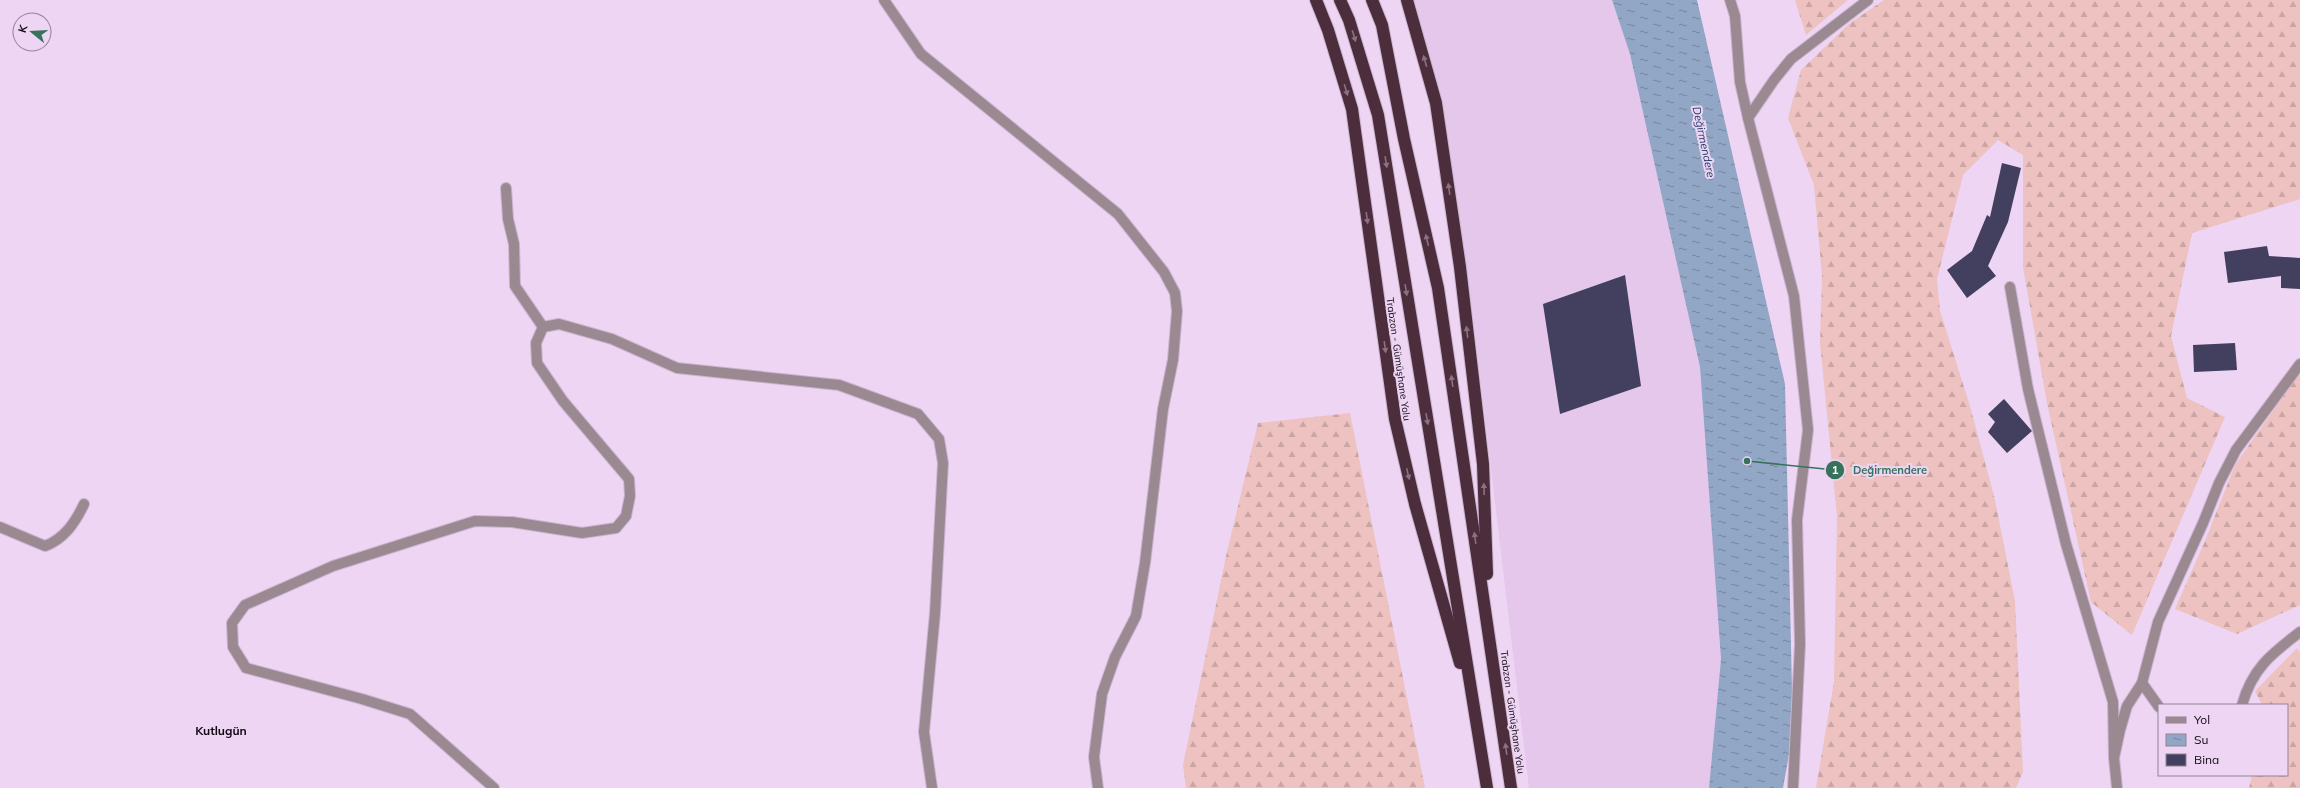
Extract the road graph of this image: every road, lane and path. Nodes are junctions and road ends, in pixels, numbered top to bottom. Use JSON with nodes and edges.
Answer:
{"nodes":[{"id":1,"x":884,"y":0,"type":"edge"},
{"id":2,"x":1316,"y":0,"type":"edge"},
{"id":3,"x":1340,"y":0,"type":"edge"},
{"id":4,"x":1372,"y":0,"type":"edge"},
{"id":5,"x":1407,"y":0,"type":"edge"},
{"id":6,"x":1730,"y":0,"type":"edge"},
{"id":7,"x":1868,"y":0,"type":"edge"},
{"id":8,"x":1748,"y":118,"type":"junction"},
{"id":9,"x":506,"y":188,"type":"dead end"},
{"id":10,"x":2010,"y":287,"type":"dead end"},
{"id":11,"x":543,"y":327,"type":"junction"},
{"id":12,"x":2300,"y":364,"type":"edge"},
{"id":13,"x":84,"y":504,"type":"dead end"},
{"id":14,"x":0,"y":527,"type":"edge"},
{"id":15,"x":2300,"y":632,"type":"edge"},
{"id":16,"x":1490,"y":640,"type":"junction"},
{"id":17,"x":2142,"y":683,"type":"junction"},
{"id":18,"x":2242,"y":704,"type":"edge"},
{"id":19,"x":2158,"y":706,"type":"edge"},
{"id":20,"x":1476,"y":719,"type":"junction"},
{"id":21,"x":2114,"y":758,"type":"junction"},
{"id":22,"x":494,"y":788,"type":"edge"},
{"id":23,"x":932,"y":788,"type":"edge"},
{"id":24,"x":1098,"y":788,"type":"edge"},
{"id":25,"x":1487,"y":788,"type":"edge"},
{"id":26,"x":1511,"y":788,"type":"edge"},
{"id":27,"x":1793,"y":788,"type":"edge"},
{"id":28,"x":2117,"y":788,"type":"edge"}],
"edges":[{"from":1,"to":24,"type":"street"},
{"from":2,"to":20,"type":"highway","name":"Trabzon - Gümüşhane Yolu","one_way":true},
{"from":3,"to":20,"type":"highway","name":"Trabzon - Gümüşhane Yolu","one_way":true},
{"from":16,"to":4,"type":"highway","name":"Trabzon - Gümüşhane Yolu","one_way":true},
{"from":16,"to":5,"type":"highway","name":"Trabzon - Gümüşhane Yolu","one_way":true},
{"from":6,"to":8,"type":"street"},
{"from":7,"to":8,"type":"street"},
{"from":8,"to":27,"type":"street"},
{"from":9,"to":11,"type":"street"},
{"from":10,"to":21,"type":"street"},
{"from":11,"to":22,"type":"street"},
{"from":11,"to":23,"type":"street"},
{"from":12,"to":17,"type":"street"},
{"from":13,"to":14,"type":"street"},
{"from":15,"to":18,"type":"street"},
{"from":26,"to":16,"type":"highway","name":"Trabzon - Gümüşhane Yolu","one_way":true},
{"from":17,"to":19,"type":"street"},
{"from":17,"to":21,"type":"street"},
{"from":20,"to":25,"type":"highway","name":"Trabzon - Gümüşhane Yolu"},
{"from":21,"to":28,"type":"street"}]}
